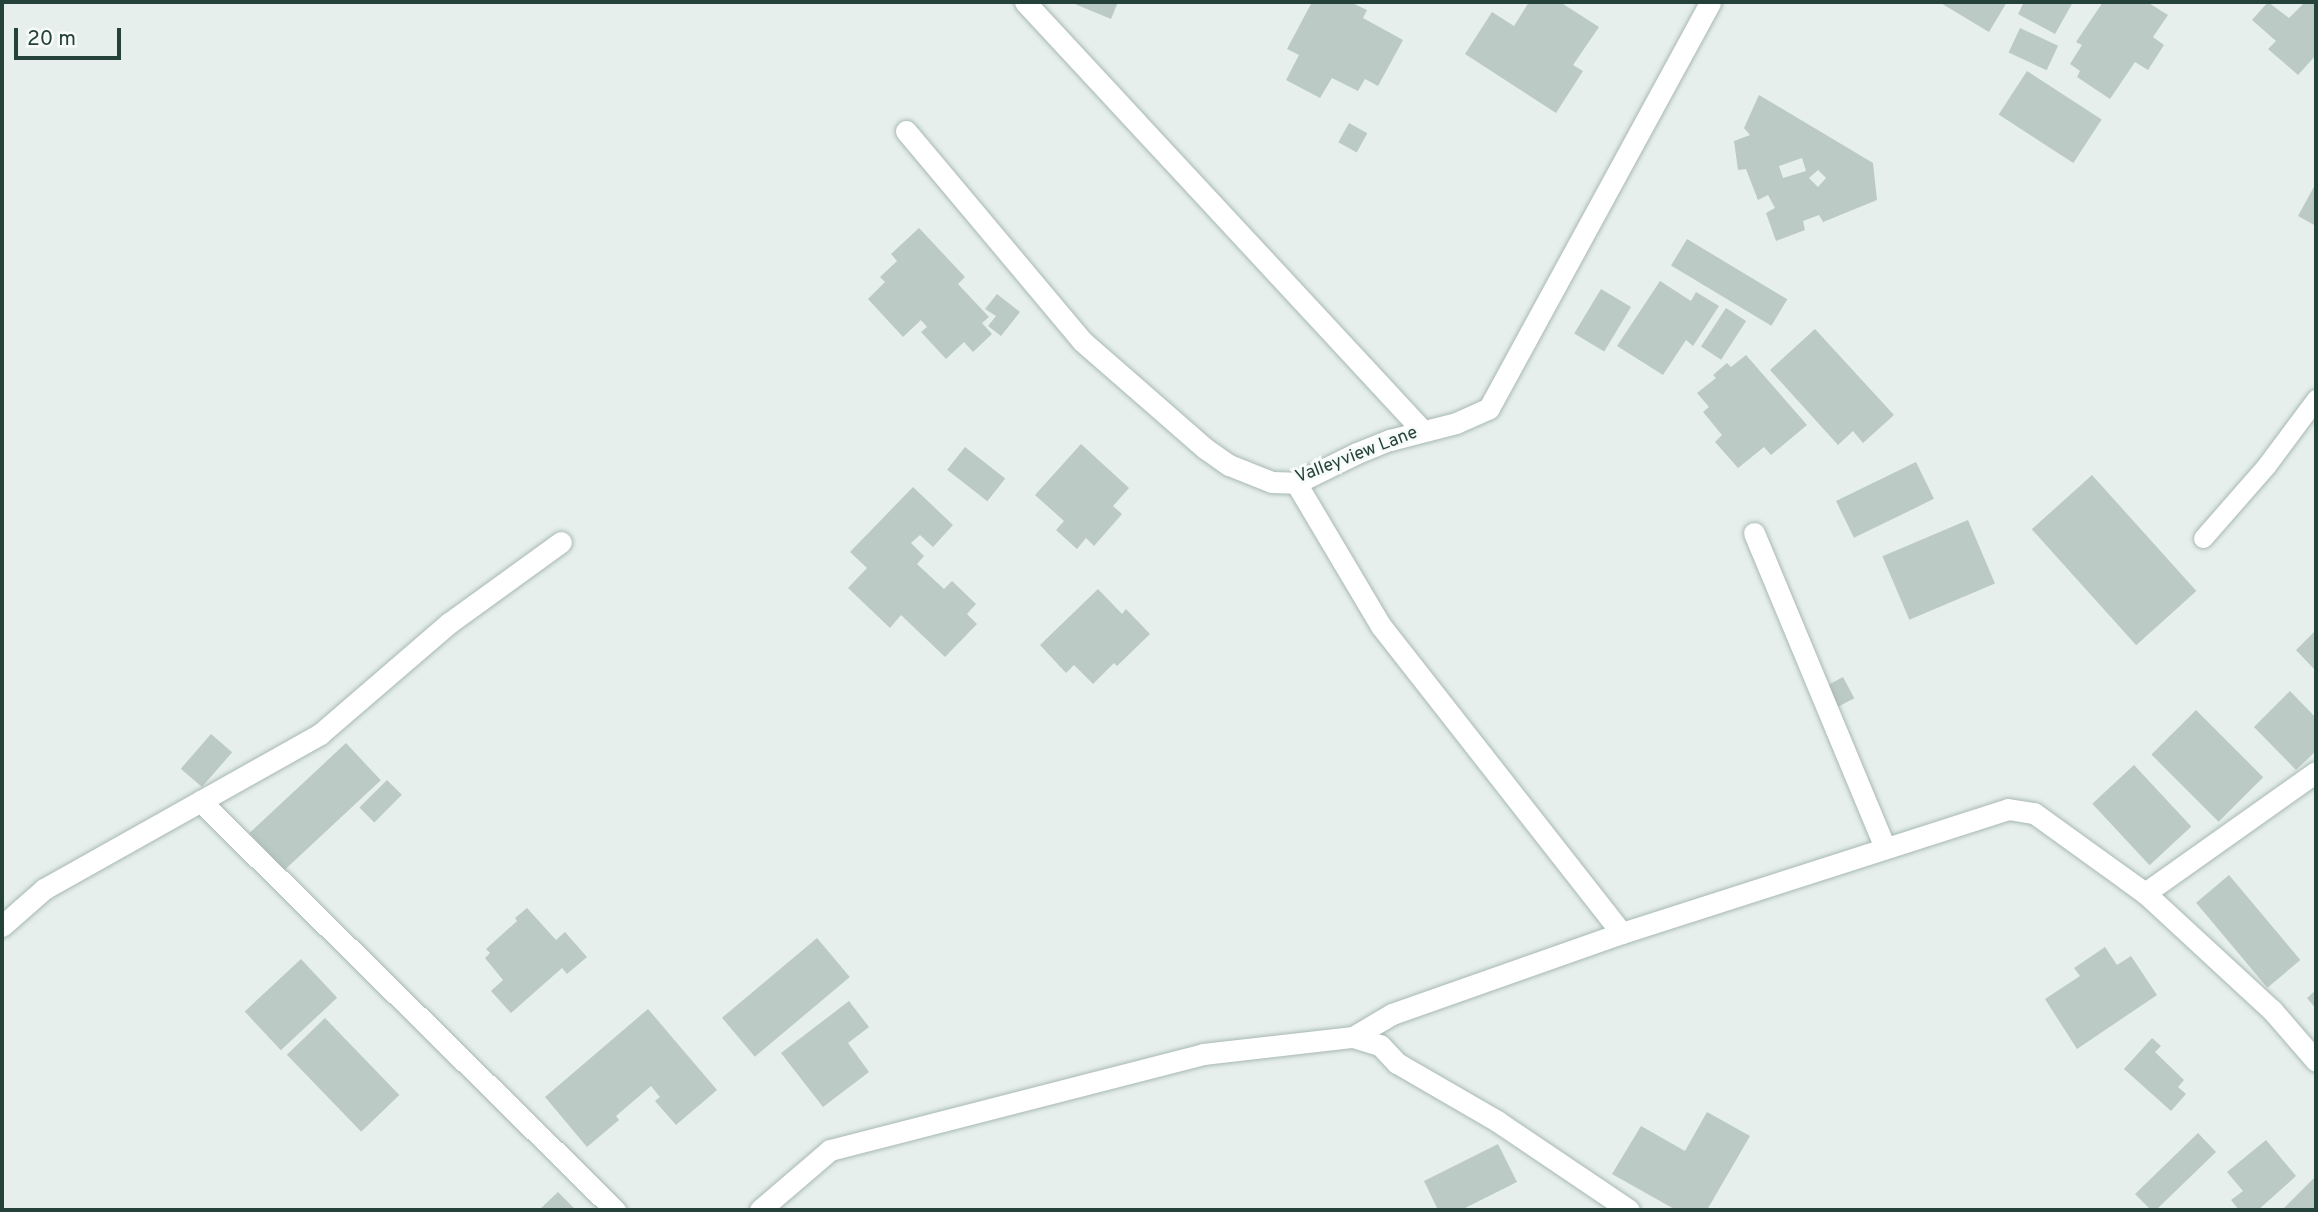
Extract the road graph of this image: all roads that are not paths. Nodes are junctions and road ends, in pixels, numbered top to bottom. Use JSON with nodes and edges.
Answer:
{"nodes":[{"id":1,"x":1025,"y":2,"type":"edge"},
{"id":2,"x":1710,"y":2,"type":"edge"},
{"id":3,"x":906,"y":131,"type":"dead end"},
{"id":4,"x":2316,"y":399,"type":"edge"},
{"id":5,"x":1423,"y":431,"type":"junction"},
{"id":6,"x":1296,"y":483,"type":"junction"},
{"id":7,"x":1754,"y":533,"type":"dead end"},
{"id":8,"x":2203,"y":538,"type":"dead end"},
{"id":9,"x":561,"y":542,"type":"dead end"},
{"id":10,"x":2316,"y":772,"type":"edge"},
{"id":11,"x":200,"y":801,"type":"junction"},
{"id":12,"x":1885,"y":848,"type":"junction"},
{"id":13,"x":2145,"y":893,"type":"junction"},
{"id":14,"x":2,"y":926,"type":"edge"},
{"id":15,"x":1622,"y":933,"type":"junction"},
{"id":16,"x":1353,"y":1037,"type":"junction"},
{"id":17,"x":2316,"y":1061,"type":"edge"},
{"id":18,"x":615,"y":1210,"type":"edge"},
{"id":19,"x":760,"y":1210,"type":"edge"},
{"id":20,"x":1629,"y":1210,"type":"edge"}],
"edges":[{"from":1,"to":5,"type":"street"},
{"from":2,"to":5,"type":"street","name":"Valleyview Lane"},
{"from":3,"to":6,"type":"street","name":"Valleyview Lane"},
{"from":4,"to":8,"type":"lane"},
{"from":5,"to":6,"type":"street","name":"Valleyview Lane"},
{"from":6,"to":15,"type":"street"},
{"from":7,"to":12,"type":"street"},
{"from":9,"to":11,"type":"street"},
{"from":10,"to":13,"type":"street"},
{"from":11,"to":14,"type":"street"},
{"from":11,"to":18,"type":"street"},
{"from":12,"to":13,"type":"street"},
{"from":12,"to":15,"type":"street"},
{"from":13,"to":17,"type":"street"},
{"from":15,"to":16,"type":"street"},
{"from":16,"to":19,"type":"street"},
{"from":16,"to":20,"type":"street"}]}
